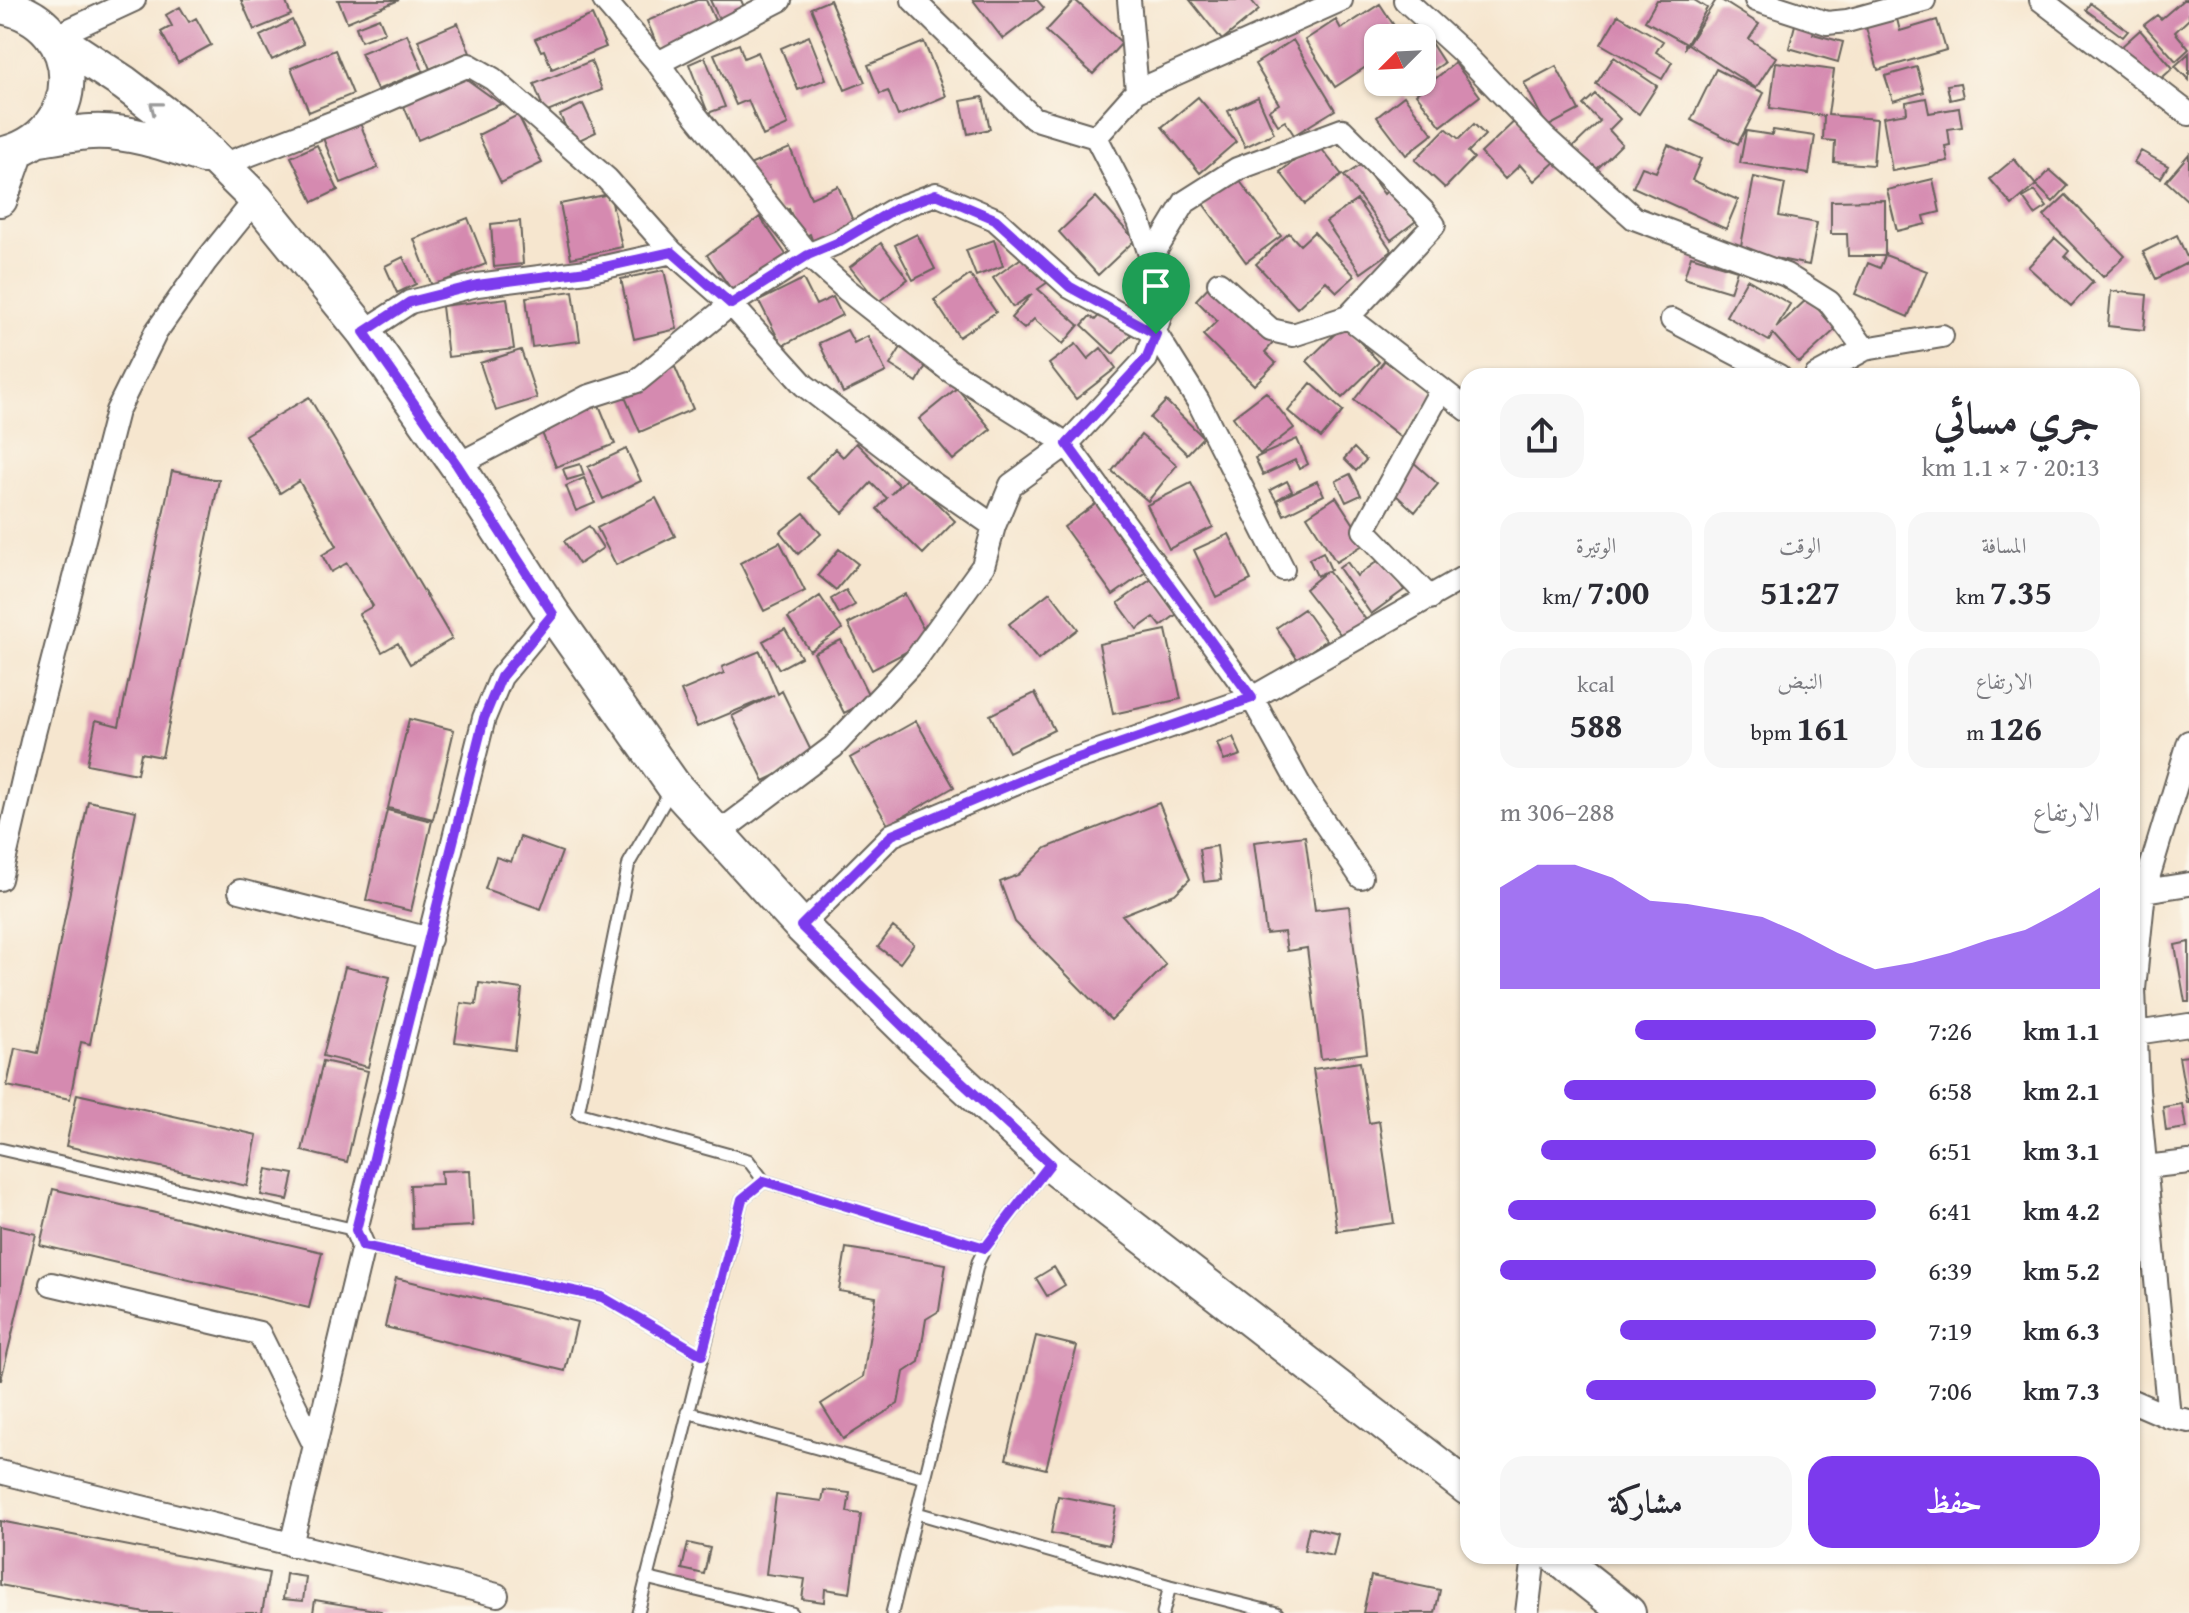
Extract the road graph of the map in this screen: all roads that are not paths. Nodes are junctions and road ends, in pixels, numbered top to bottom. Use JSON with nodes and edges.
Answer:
{"nodes":[{"id":1,"x":134,"y":0,"type":"edge"},
{"id":2,"x":604,"y":0,"type":"edge"},
{"id":3,"x":780,"y":0,"type":"edge"},
{"id":4,"x":913,"y":0,"type":"edge"},
{"id":5,"x":1129,"y":0,"type":"edge"},
{"id":6,"x":1341,"y":0,"type":"edge"},
{"id":7,"x":1405,"y":0,"type":"edge"},
{"id":8,"x":1756,"y":0,"type":"edge"},
{"id":9,"x":1924,"y":0,"type":"edge"},
{"id":10,"x":2041,"y":0,"type":"edge"},
{"id":11,"x":0,"y":6,"type":"edge"},
{"id":12,"x":40,"y":19,"type":"edge"},
{"id":13,"x":658,"y":63,"type":"junction"},
{"id":14,"x":1137,"y":91,"type":"junction"},
{"id":15,"x":2189,"y":114,"type":"edge"},
{"id":16,"x":1096,"y":137,"type":"junction"},
{"id":17,"x":19,"y":148,"type":"edge"},
{"id":18,"x":216,"y":163,"type":"junction"},
{"id":19,"x":0,"y":199,"type":"edge"},
{"id":20,"x":256,"y":199,"type":"junction"},
{"id":21,"x":672,"y":252,"type":"junction"},
{"id":22,"x":808,"y":255,"type":"junction"},
{"id":23,"x":1151,"y":258,"type":"junction"},
{"id":24,"x":1219,"y":283,"type":"dead end"},
{"id":25,"x":731,"y":304,"type":"junction"},
{"id":26,"x":1348,"y":317,"type":"junction"},
{"id":27,"x":1672,"y":320,"type":"dead end"},
{"id":28,"x":364,"y":332,"type":"junction"},
{"id":29,"x":1156,"y":334,"type":"junction"},
{"id":30,"x":1942,"y":336,"type":"dead end"},
{"id":31,"x":1865,"y":349,"type":"junction"},
{"id":32,"x":1764,"y":368,"type":"edge"},
{"id":33,"x":1831,"y":368,"type":"edge"},
{"id":34,"x":1441,"y":390,"type":"junction"},
{"id":35,"x":1460,"y":404,"type":"edge"},
{"id":36,"x":1067,"y":444,"type":"junction"},
{"id":37,"x":457,"y":465,"type":"junction"},
{"id":38,"x":994,"y":526,"type":"junction"},
{"id":39,"x":1283,"y":569,"type":"dead end"},
{"id":40,"x":1460,"y":580,"type":"edge"},
{"id":41,"x":1430,"y":598,"type":"junction"},
{"id":42,"x":553,"y":614,"type":"junction"},
{"id":43,"x":1252,"y":698,"type":"junction"},
{"id":44,"x":2189,"y":742,"type":"edge"},
{"id":45,"x":674,"y":786,"type":"junction"},
{"id":46,"x":716,"y":835,"type":"junction"},
{"id":47,"x":1361,"y":877,"type":"dead end"},
{"id":48,"x":0,"y":879,"type":"edge"},
{"id":49,"x":2189,"y":884,"type":"edge"},
{"id":50,"x":240,"y":891,"type":"dead end"},
{"id":51,"x":2144,"y":891,"type":"junction"},
{"id":52,"x":801,"y":926,"type":"junction"},
{"id":53,"x":2140,"y":930,"type":"edge"},
{"id":54,"x":430,"y":939,"type":"junction"},
{"id":55,"x":2189,"y":1025,"type":"edge"},
{"id":56,"x":2140,"y":1032,"type":"edge"},
{"id":57,"x":2140,"y":1093,"type":"edge"},
{"id":58,"x":0,"y":1149,"type":"edge"},
{"id":59,"x":2189,"y":1162,"type":"edge"},
{"id":60,"x":1050,"y":1164,"type":"junction"},
{"id":61,"x":2145,"y":1167,"type":"junction"},
{"id":62,"x":764,"y":1181,"type":"junction"},
{"id":63,"x":359,"y":1238,"type":"junction"},
{"id":64,"x":985,"y":1248,"type":"junction"},
{"id":65,"x":51,"y":1284,"type":"dead end"},
{"id":66,"x":702,"y":1355,"type":"junction"},
{"id":67,"x":2140,"y":1404,"type":"edge"},
{"id":68,"x":687,"y":1412,"type":"junction"},
{"id":69,"x":2179,"y":1419,"type":"edge"},
{"id":70,"x":315,"y":1446,"type":"junction"},
{"id":71,"x":0,"y":1472,"type":"edge"},
{"id":72,"x":925,"y":1478,"type":"junction"},
{"id":73,"x":1460,"y":1482,"type":"edge"},
{"id":74,"x":917,"y":1513,"type":"junction"},
{"id":75,"x":291,"y":1545,"type":"junction"},
{"id":76,"x":1533,"y":1564,"type":"edge"},
{"id":77,"x":1566,"y":1564,"type":"edge"},
{"id":78,"x":646,"y":1578,"type":"junction"},
{"id":79,"x":1170,"y":1586,"type":"junction"},
{"id":80,"x":497,"y":1595,"type":"dead end"},
{"id":81,"x":638,"y":1613,"type":"edge"},
{"id":82,"x":792,"y":1613,"type":"edge"},
{"id":83,"x":892,"y":1613,"type":"edge"},
{"id":84,"x":1163,"y":1613,"type":"edge"},
{"id":85,"x":1277,"y":1613,"type":"edge"},
{"id":86,"x":1527,"y":1613,"type":"edge"},
{"id":87,"x":1628,"y":1613,"type":"edge"}],
"edges":[{"from":1,"to":12,"type":"street"},
{"from":2,"to":13,"type":"street"},
{"from":3,"to":13,"type":"street"},
{"from":4,"to":16,"type":"street"},
{"from":5,"to":14,"type":"street"},
{"from":6,"to":14,"type":"street"},
{"from":7,"to":31,"type":"street"},
{"from":8,"to":9,"type":"street"},
{"from":10,"to":15,"type":"street"},
{"from":11,"to":12,"type":"main road"},
{"from":12,"to":17,"type":"main road"},
{"from":18,"to":12,"type":"main road","one_way":true},
{"from":13,"to":22,"type":"street"},
{"from":14,"to":16,"type":"street"},
{"from":16,"to":23,"type":"street"},
{"from":17,"to":18,"type":"main road"},
{"from":17,"to":19,"type":"main road"},
{"from":18,"to":20,"type":"main road"},
{"from":18,"to":21,"type":"street"},
{"from":20,"to":28,"type":"main road"},
{"from":20,"to":48,"type":"street"},
{"from":21,"to":25,"type":"street"},
{"from":21,"to":28,"type":"street"},
{"from":22,"to":25,"type":"street"},
{"from":22,"to":29,"type":"street"},
{"from":22,"to":36,"type":"street"},
{"from":23,"to":26,"type":"street"},
{"from":23,"to":29,"type":"street"},
{"from":24,"to":26,"type":"street"},
{"from":25,"to":37,"type":"street"},
{"from":25,"to":38,"type":"street"},
{"from":26,"to":34,"type":"street"},
{"from":27,"to":32,"type":"street"},
{"from":28,"to":37,"type":"main road"},
{"from":29,"to":36,"type":"street"},
{"from":29,"to":39,"type":"street"},
{"from":30,"to":31,"type":"street"},
{"from":31,"to":33,"type":"street"},
{"from":34,"to":35,"type":"street"},
{"from":34,"to":41,"type":"street"},
{"from":36,"to":38,"type":"street"},
{"from":36,"to":43,"type":"street"},
{"from":37,"to":42,"type":"main road"},
{"from":38,"to":46,"type":"street"},
{"from":40,"to":41,"type":"street"},
{"from":41,"to":43,"type":"street"},
{"from":42,"to":45,"type":"main road"},
{"from":42,"to":54,"type":"street"},
{"from":43,"to":47,"type":"street"},
{"from":43,"to":52,"type":"street"},
{"from":44,"to":51,"type":"street"},
{"from":45,"to":46,"type":"main road"},
{"from":45,"to":62,"type":"lane"},
{"from":46,"to":52,"type":"main road"},
{"from":49,"to":51,"type":"street"},
{"from":50,"to":54,"type":"street"},
{"from":51,"to":53,"type":"street"},
{"from":52,"to":60,"type":"main road"},
{"from":54,"to":63,"type":"street"},
{"from":55,"to":56,"type":"street"},
{"from":57,"to":61,"type":"street"},
{"from":58,"to":63,"type":"lane"},
{"from":59,"to":61,"type":"street"},
{"from":60,"to":64,"type":"lane"},
{"from":60,"to":73,"type":"main road"},
{"from":61,"to":69,"type":"street"},
{"from":62,"to":64,"type":"lane"},
{"from":62,"to":66,"type":"lane"},
{"from":63,"to":66,"type":"lane"},
{"from":63,"to":70,"type":"street"},
{"from":64,"to":72,"type":"lane"},
{"from":65,"to":70,"type":"street"},
{"from":66,"to":68,"type":"lane"},
{"from":67,"to":69,"type":"street"},
{"from":68,"to":72,"type":"lane"},
{"from":68,"to":78,"type":"lane"},
{"from":70,"to":75,"type":"street"},
{"from":71,"to":75,"type":"street"},
{"from":72,"to":74,"type":"lane"},
{"from":74,"to":79,"type":"lane"},
{"from":74,"to":83,"type":"lane"},
{"from":75,"to":80,"type":"street"},
{"from":76,"to":86,"type":"street"},
{"from":77,"to":87,"type":"main road"},
{"from":78,"to":81,"type":"lane"},
{"from":78,"to":82,"type":"lane"},
{"from":79,"to":84,"type":"lane"},
{"from":79,"to":85,"type":"lane"}]}
